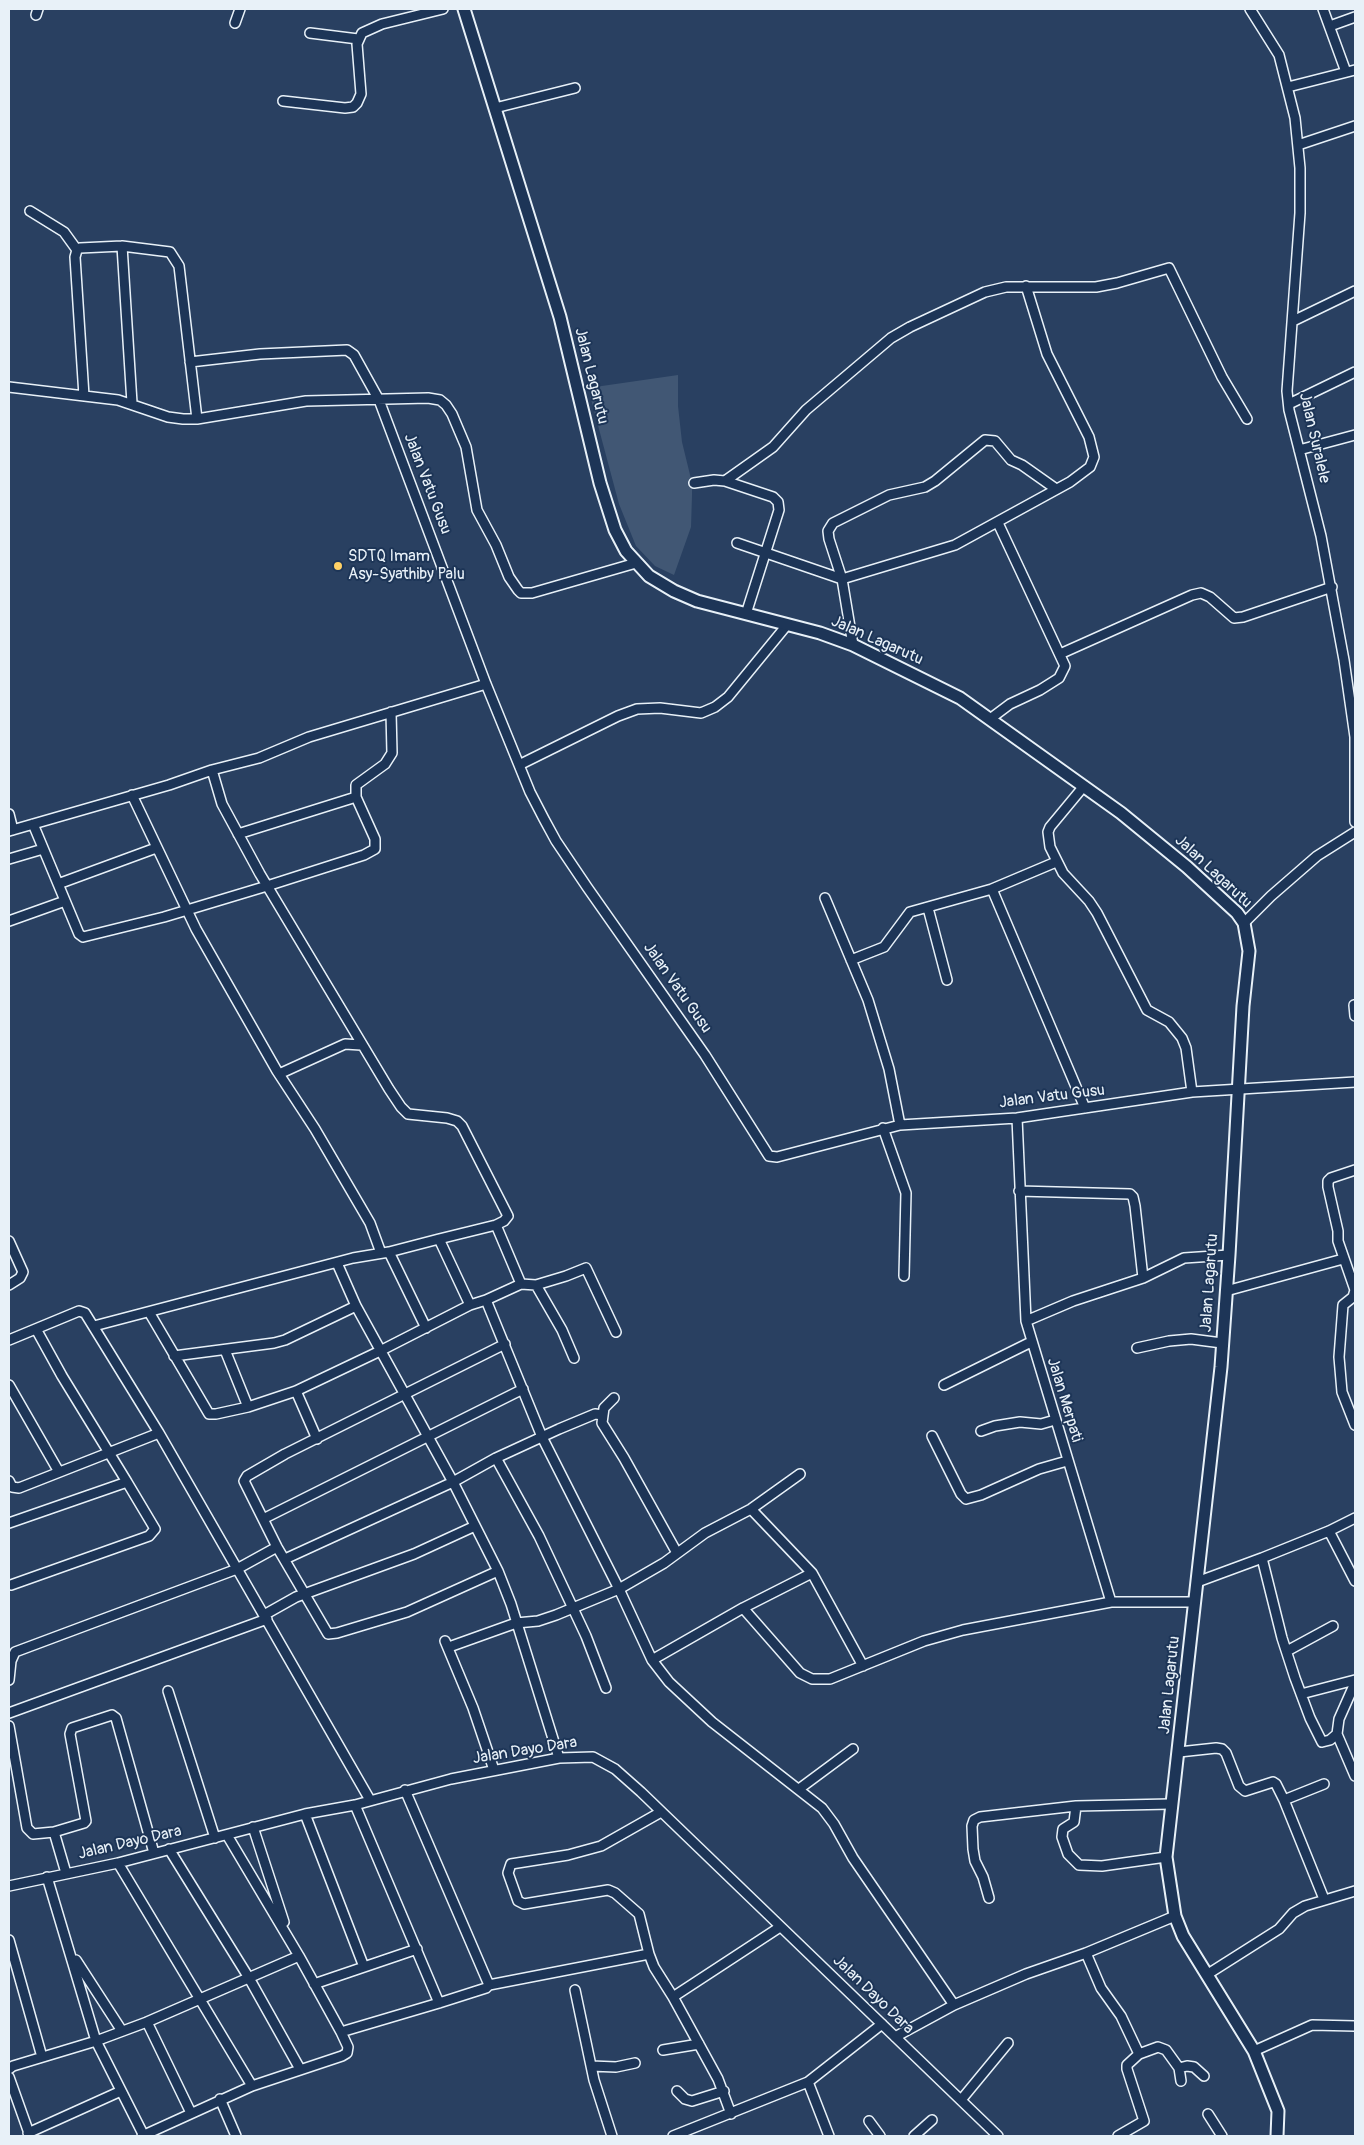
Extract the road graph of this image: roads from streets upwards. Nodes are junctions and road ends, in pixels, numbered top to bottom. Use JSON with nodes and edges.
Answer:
{"nodes":[{"id":1,"x":240,"y":9,"type":"edge"},
{"id":2,"x":443,"y":9,"type":"edge"},
{"id":3,"x":464,"y":9,"type":"edge"},
{"id":4,"x":1250,"y":9,"type":"edge"},
{"id":5,"x":1323,"y":9,"type":"edge"},
{"id":6,"x":1355,"y":17,"type":"edge"},
{"id":7,"x":235,"y":23,"type":"dead end"},
{"id":8,"x":1330,"y":26,"type":"junction"},
{"id":9,"x":310,"y":33,"type":"dead end"},
{"id":10,"x":358,"y":38,"type":"junction"},
{"id":11,"x":1351,"y":71,"type":"edge"},
{"id":12,"x":1288,"y":87,"type":"junction"},
{"id":13,"x":575,"y":88,"type":"dead end"},
{"id":14,"x":283,"y":101,"type":"dead end"},
{"id":15,"x":495,"y":108,"type":"junction"},
{"id":16,"x":1355,"y":126,"type":"edge"},
{"id":17,"x":1298,"y":145,"type":"junction"},
{"id":18,"x":30,"y":211,"type":"dead end"},
{"id":19,"x":122,"y":246,"type":"junction"},
{"id":20,"x":77,"y":250,"type":"junction"},
{"id":21,"x":1026,"y":286,"type":"junction"},
{"id":22,"x":1355,"y":291,"type":"edge"},
{"id":23,"x":1293,"y":321,"type":"junction"},
{"id":24,"x":190,"y":362,"type":"junction"},
{"id":25,"x":1355,"y":372,"type":"edge"},
{"id":26,"x":9,"y":387,"type":"edge"},
{"id":27,"x":84,"y":396,"type":"junction"},
{"id":28,"x":379,"y":400,"type":"junction"},
{"id":29,"x":132,"y":403,"type":"junction"},
{"id":30,"x":1289,"y":404,"type":"junction"},
{"id":31,"x":197,"y":419,"type":"junction"},
{"id":32,"x":1247,"y":419,"type":"dead end"},
{"id":33,"x":1355,"y":435,"type":"edge"},
{"id":34,"x":1300,"y":450,"type":"junction"},
{"id":35,"x":725,"y":481,"type":"junction"},
{"id":36,"x":694,"y":483,"type":"dead end"},
{"id":37,"x":1056,"y":490,"type":"junction"},
{"id":38,"x":998,"y":523,"type":"junction"},
{"id":39,"x":737,"y":543,"type":"dead end"},
{"id":40,"x":765,"y":554,"type":"junction"},
{"id":41,"x":636,"y":564,"type":"junction"},
{"id":42,"x":842,"y":579,"type":"junction"},
{"id":43,"x":1332,"y":587,"type":"junction"},
{"id":44,"x":746,"y":614,"type":"junction"},
{"id":45,"x":787,"y":625,"type":"junction"},
{"id":46,"x":853,"y":645,"type":"junction"},
{"id":47,"x":1060,"y":654,"type":"junction"},
{"id":48,"x":486,"y":684,"type":"junction"},
{"id":49,"x":392,"y":712,"type":"junction"},
{"id":50,"x":990,"y":719,"type":"junction"},
{"id":51,"x":1355,"y":737,"type":"edge"},
{"id":52,"x":519,"y":765,"type":"junction"},
{"id":53,"x":212,"y":770,"type":"junction"},
{"id":54,"x":1084,"y":786,"type":"junction"},
{"id":55,"x":132,"y":795,"type":"junction"},
{"id":56,"x":356,"y":797,"type":"junction"},
{"id":57,"x":9,"y":814,"type":"edge"},
{"id":58,"x":1355,"y":822,"type":"edge"},
{"id":59,"x":33,"y":824,"type":"junction"},
{"id":60,"x":11,"y":830,"type":"edge"},
{"id":61,"x":1355,"y":832,"type":"edge"},
{"id":62,"x":238,"y":834,"type":"junction"},
{"id":63,"x":43,"y":848,"type":"junction"},
{"id":64,"x":156,"y":848,"type":"junction"},
{"id":65,"x":9,"y":859,"type":"edge"},
{"id":66,"x":1056,"y":862,"type":"junction"},
{"id":67,"x":58,"y":884,"type":"junction"},
{"id":68,"x":267,"y":886,"type":"junction"},
{"id":69,"x":992,"y":889,"type":"junction"},
{"id":70,"x":825,"y":898,"type":"dead end"},
{"id":71,"x":65,"y":901,"type":"junction"},
{"id":72,"x":928,"y":908,"type":"junction"},
{"id":73,"x":186,"y":910,"type":"junction"},
{"id":74,"x":9,"y":921,"type":"edge"},
{"id":75,"x":1244,"y":923,"type":"junction"},
{"id":76,"x":851,"y":960,"type":"junction"},
{"id":77,"x":947,"y":980,"type":"dead end"},
{"id":78,"x":1354,"y":1005,"type":"edge"},
{"id":79,"x":1355,"y":1016,"type":"edge"},
{"id":80,"x":361,"y":1045,"type":"junction"},
{"id":81,"x":279,"y":1074,"type":"junction"},
{"id":82,"x":1355,"y":1082,"type":"edge"},
{"id":83,"x":1239,"y":1090,"type":"junction"},
{"id":84,"x":1192,"y":1092,"type":"junction"},
{"id":85,"x":1086,"y":1108,"type":"junction"},
{"id":86,"x":1017,"y":1118,"type":"junction"},
{"id":87,"x":900,"y":1125,"type":"junction"},
{"id":88,"x":883,"y":1128,"type":"junction"},
{"id":89,"x":1355,"y":1170,"type":"edge"},
{"id":90,"x":1019,"y":1191,"type":"junction"},
{"id":91,"x":496,"y":1224,"type":"junction"},
{"id":92,"x":439,"y":1239,"type":"junction"},
{"id":93,"x":9,"y":1241,"type":"edge"},
{"id":94,"x":385,"y":1253,"type":"junction"},
{"id":95,"x":1229,"y":1255,"type":"junction"},
{"id":96,"x":1343,"y":1259,"type":"junction"},
{"id":97,"x":337,"y":1263,"type":"junction"},
{"id":98,"x":904,"y":1276,"type":"dead end"},
{"id":99,"x":1142,"y":1278,"type":"junction"},
{"id":100,"x":521,"y":1284,"type":"junction"},
{"id":101,"x":536,"y":1284,"type":"junction"},
{"id":102,"x":9,"y":1285,"type":"edge"},
{"id":103,"x":1226,"y":1291,"type":"junction"},
{"id":104,"x":486,"y":1300,"type":"junction"},
{"id":105,"x":470,"y":1305,"type":"junction"},
{"id":106,"x":356,"y":1306,"type":"junction"},
{"id":107,"x":149,"y":1312,"type":"junction"},
{"id":108,"x":1026,"y":1321,"type":"junction"},
{"id":109,"x":94,"y":1326,"type":"junction"},
{"id":110,"x":426,"y":1328,"type":"junction"},
{"id":111,"x":36,"y":1329,"type":"junction"},
{"id":112,"x":9,"y":1330,"type":"edge"},
{"id":113,"x":616,"y":1332,"type":"dead end"},
{"id":114,"x":11,"y":1339,"type":"edge"},
{"id":115,"x":1031,"y":1342,"type":"junction"},
{"id":116,"x":1222,"y":1343,"type":"junction"},
{"id":117,"x":505,"y":1344,"type":"junction"},
{"id":118,"x":1137,"y":1348,"type":"dead end"},
{"id":119,"x":225,"y":1350,"type":"junction"},
{"id":120,"x":380,"y":1351,"type":"junction"},
{"id":121,"x":174,"y":1356,"type":"junction"},
{"id":122,"x":574,"y":1358,"type":"dead end"},
{"id":123,"x":9,"y":1385,"type":"edge"},
{"id":124,"x":944,"y":1385,"type":"dead end"},
{"id":125,"x":523,"y":1389,"type":"junction"},
{"id":126,"x":296,"y":1390,"type":"junction"},
{"id":127,"x":403,"y":1394,"type":"junction"},
{"id":128,"x":614,"y":1398,"type":"dead end"},
{"id":129,"x":248,"y":1407,"type":"junction"},
{"id":130,"x":603,"y":1415,"type":"junction"},
{"id":131,"x":1055,"y":1420,"type":"junction"},
{"id":132,"x":1355,"y":1425,"type":"edge"},
{"id":133,"x":981,"y":1431,"type":"dead end"},
{"id":134,"x":159,"y":1433,"type":"junction"},
{"id":135,"x":932,"y":1436,"type":"dead end"},
{"id":136,"x":428,"y":1437,"type":"junction"},
{"id":137,"x":542,"y":1437,"type":"junction"},
{"id":138,"x":316,"y":1439,"type":"junction"},
{"id":139,"x":109,"y":1452,"type":"junction"},
{"id":140,"x":496,"y":1458,"type":"junction"},
{"id":141,"x":1068,"y":1461,"type":"junction"},
{"id":142,"x":59,"y":1472,"type":"junction"},
{"id":143,"x":800,"y":1474,"type":"dead end"},
{"id":144,"x":9,"y":1482,"type":"edge"},
{"id":145,"x":128,"y":1482,"type":"junction"},
{"id":146,"x":453,"y":1482,"type":"junction"},
{"id":147,"x":751,"y":1509,"type":"junction"},
{"id":148,"x":264,"y":1518,"type":"junction"},
{"id":149,"x":1355,"y":1518,"type":"edge"},
{"id":150,"x":9,"y":1523,"type":"edge"},
{"id":151,"x":476,"y":1526,"type":"junction"},
{"id":152,"x":1329,"y":1531,"type":"junction"},
{"id":153,"x":278,"y":1547,"type":"junction"},
{"id":154,"x":676,"y":1553,"type":"junction"},
{"id":155,"x":1262,"y":1558,"type":"junction"},
{"id":156,"x":285,"y":1559,"type":"junction"},
{"id":157,"x":237,"y":1569,"type":"junction"},
{"id":158,"x":498,"y":1571,"type":"junction"},
{"id":159,"x":812,"y":1573,"type":"junction"},
{"id":160,"x":1355,"y":1581,"type":"edge"},
{"id":161,"x":1196,"y":1582,"type":"junction"},
{"id":162,"x":12,"y":1585,"type":"dead end"},
{"id":163,"x":619,"y":1589,"type":"junction"},
{"id":164,"x":305,"y":1595,"type":"junction"},
{"id":165,"x":1112,"y":1602,"type":"junction"},
{"id":166,"x":1194,"y":1602,"type":"junction"},
{"id":167,"x":743,"y":1608,"type":"junction"},
{"id":168,"x":573,"y":1609,"type":"junction"},
{"id":169,"x":265,"y":1617,"type":"junction"},
{"id":170,"x":516,"y":1623,"type":"junction"},
{"id":171,"x":1333,"y":1626,"type":"dead end"},
{"id":172,"x":1287,"y":1651,"type":"junction"},
{"id":173,"x":652,"y":1660,"type":"junction"},
{"id":174,"x":863,"y":1666,"type":"junction"},
{"id":175,"x":9,"y":1680,"type":"edge"},
{"id":176,"x":1355,"y":1682,"type":"edge"},
{"id":177,"x":606,"y":1688,"type":"dead end"},
{"id":178,"x":168,"y":1691,"type":"dead end"},
{"id":179,"x":1301,"y":1694,"type":"junction"},
{"id":180,"x":9,"y":1713,"type":"edge"},
{"id":181,"x":9,"y":1726,"type":"edge"},
{"id":182,"x":1337,"y":1734,"type":"junction"},
{"id":183,"x":854,"y":1749,"type":"dead end"},
{"id":184,"x":1179,"y":1752,"type":"junction"},
{"id":185,"x":559,"y":1758,"type":"junction"},
{"id":186,"x":494,"y":1770,"type":"junction"},
{"id":187,"x":1355,"y":1774,"type":"edge"},
{"id":188,"x":1324,"y":1784,"type":"dead end"},
{"id":189,"x":799,"y":1789,"type":"junction"},
{"id":190,"x":405,"y":1790,"type":"junction"},
{"id":191,"x":370,"y":1800,"type":"junction"},
{"id":192,"x":1284,"y":1800,"type":"junction"},
{"id":193,"x":1171,"y":1804,"type":"junction"},
{"id":194,"x":355,"y":1805,"type":"junction"},
{"id":195,"x":1076,"y":1806,"type":"junction"},
{"id":196,"x":661,"y":1812,"type":"junction"},
{"id":197,"x":305,"y":1814,"type":"junction"},
{"id":198,"x":253,"y":1827,"type":"junction"},
{"id":199,"x":54,"y":1832,"type":"junction"},
{"id":200,"x":227,"y":1835,"type":"junction"},
{"id":201,"x":215,"y":1838,"type":"junction"},
{"id":202,"x":169,"y":1849,"type":"junction"},
{"id":203,"x":154,"y":1853,"type":"junction"},
{"id":204,"x":1166,"y":1857,"type":"junction"},
{"id":205,"x":118,"y":1862,"type":"junction"},
{"id":206,"x":66,"y":1873,"type":"junction"},
{"id":207,"x":47,"y":1877,"type":"junction"},
{"id":208,"x":9,"y":1886,"type":"edge"},
{"id":209,"x":1355,"y":1891,"type":"edge"},
{"id":210,"x":989,"y":1898,"type":"dead end"},
{"id":211,"x":1324,"y":1898,"type":"junction"},
{"id":212,"x":1175,"y":1916,"type":"junction"},
{"id":213,"x":780,"y":1927,"type":"junction"},
{"id":214,"x":288,"y":1936,"type":"junction"},
{"id":215,"x":9,"y":1940,"type":"edge"},
{"id":216,"x":417,"y":1949,"type":"junction"},
{"id":217,"x":71,"y":1952,"type":"junction"},
{"id":218,"x":1086,"y":1953,"type":"junction"},
{"id":219,"x":649,"y":1954,"type":"junction"},
{"id":220,"x":299,"y":1956,"type":"junction"},
{"id":221,"x":364,"y":1967,"type":"junction"},
{"id":222,"x":1208,"y":1974,"type":"junction"},
{"id":223,"x":249,"y":1978,"type":"junction"},
{"id":224,"x":314,"y":1984,"type":"junction"},
{"id":225,"x":489,"y":1985,"type":"junction"},
{"id":226,"x":575,"y":1990,"type":"dead end"},
{"id":227,"x":673,"y":1997,"type":"junction"},
{"id":228,"x":200,"y":1999,"type":"junction"},
{"id":229,"x":439,"y":2003,"type":"junction"},
{"id":230,"x":954,"y":2005,"type":"junction"},
{"id":231,"x":147,"y":2022,"type":"junction"},
{"id":232,"x":882,"y":2024,"type":"junction"},
{"id":233,"x":1355,"y":2026,"type":"edge"},
{"id":234,"x":122,"y":2031,"type":"junction"},
{"id":235,"x":340,"y":2032,"type":"junction"},
{"id":236,"x":895,"y":2037,"type":"junction"},
{"id":237,"x":96,"y":2042,"type":"junction"},
{"id":238,"x":1008,"y":2043,"type":"dead end"},
{"id":239,"x":700,"y":2044,"type":"junction"},
{"id":240,"x":663,"y":2050,"type":"dead end"},
{"id":241,"x":1254,"y":2051,"type":"junction"},
{"id":242,"x":1139,"y":2054,"type":"junction"},
{"id":243,"x":42,"y":2057,"type":"junction"},
{"id":244,"x":635,"y":2063,"type":"dead end"},
{"id":245,"x":591,"y":2066,"type":"junction"},
{"id":246,"x":1179,"y":2068,"type":"junction"},
{"id":247,"x":9,"y":2069,"type":"edge"},
{"id":248,"x":300,"y":2070,"type":"junction"},
{"id":249,"x":1204,"y":2076,"type":"dead end"},
{"id":250,"x":9,"y":2077,"type":"edge"},
{"id":251,"x":1182,"y":2081,"type":"dead end"},
{"id":252,"x":808,"y":2082,"type":"junction"},
{"id":253,"x":252,"y":2086,"type":"junction"},
{"id":254,"x":121,"y":2091,"type":"junction"},
{"id":255,"x":677,"y":2091,"type":"dead end"},
{"id":256,"x":724,"y":2091,"type":"junction"},
{"id":257,"x":220,"y":2099,"type":"junction"},
{"id":258,"x":961,"y":2100,"type":"junction"},
{"id":259,"x":190,"y":2113,"type":"junction"},
{"id":260,"x":731,"y":2114,"type":"junction"},
{"id":261,"x":1208,"y":2114,"type":"dead end"},
{"id":262,"x":932,"y":2120,"type":"dead end"},
{"id":263,"x":869,"y":2122,"type":"dead end"},
{"id":264,"x":29,"y":2135,"type":"edge"},
{"id":265,"x":143,"y":2136,"type":"edge"},
{"id":266,"x":236,"y":2136,"type":"edge"},
{"id":267,"x":612,"y":2136,"type":"edge"},
{"id":268,"x":673,"y":2136,"type":"edge"},
{"id":269,"x":829,"y":2136,"type":"edge"},
{"id":270,"x":880,"y":2136,"type":"edge"},
{"id":271,"x":914,"y":2136,"type":"edge"},
{"id":272,"x":998,"y":2136,"type":"edge"},
{"id":273,"x":1118,"y":2136,"type":"edge"},
{"id":274,"x":1222,"y":2136,"type":"edge"},
{"id":275,"x":1277,"y":2136,"type":"edge"}],
"edges":[{"from":1,"to":7,"type":"street"},
{"from":2,"to":10,"type":"street"},
{"from":3,"to":15,"type":"street","name":"Jalan Lagarutu"},
{"from":4,"to":12,"type":"street","name":"Jalan Suralele"},
{"from":5,"to":8,"type":"street"},
{"from":6,"to":8,"type":"street"},
{"from":8,"to":11,"type":"street"},
{"from":9,"to":10,"type":"street"},
{"from":10,"to":14,"type":"street"},
{"from":11,"to":12,"type":"street"},
{"from":12,"to":17,"type":"street","name":"Jalan Suralele"},
{"from":13,"to":15,"type":"street"},
{"from":15,"to":41,"type":"street","name":"Jalan Lagarutu"},
{"from":16,"to":17,"type":"street"},
{"from":17,"to":23,"type":"street","name":"Jalan Suralele"},
{"from":18,"to":20,"type":"street"},
{"from":19,"to":20,"type":"street"},
{"from":19,"to":24,"type":"street"},
{"from":19,"to":29,"type":"street"},
{"from":20,"to":27,"type":"street"},
{"from":21,"to":32,"type":"street"},
{"from":21,"to":35,"type":"street"},
{"from":21,"to":37,"type":"street"},
{"from":22,"to":23,"type":"street"},
{"from":23,"to":30,"type":"street","name":"Jalan Suralele"},
{"from":24,"to":28,"type":"street","name":"Jalan Vatu Gusu"},
{"from":24,"to":31,"type":"street"},
{"from":25,"to":30,"type":"street"},
{"from":26,"to":27,"type":"street"},
{"from":27,"to":29,"type":"street"},
{"from":28,"to":31,"type":"street"},
{"from":28,"to":41,"type":"street"},
{"from":28,"to":48,"type":"street","name":"Jalan Vatu Gusu"},
{"from":29,"to":31,"type":"street"},
{"from":30,"to":34,"type":"street","name":"Jalan Suralele"},
{"from":33,"to":34,"type":"street"},
{"from":34,"to":43,"type":"street","name":"Jalan Suralele"},
{"from":35,"to":36,"type":"street"},
{"from":35,"to":40,"type":"street"},
{"from":37,"to":38,"type":"street"},
{"from":37,"to":42,"type":"street"},
{"from":38,"to":42,"type":"street"},
{"from":38,"to":47,"type":"street"},
{"from":39,"to":40,"type":"street"},
{"from":40,"to":42,"type":"street"},
{"from":40,"to":44,"type":"street"},
{"from":41,"to":44,"type":"street","name":"Jalan Lagarutu"},
{"from":42,"to":46,"type":"street"},
{"from":43,"to":47,"type":"street"},
{"from":43,"to":51,"type":"street","name":"Jalan Suralele"},
{"from":44,"to":45,"type":"street","name":"Jalan Lagarutu"},
{"from":45,"to":46,"type":"street","name":"Jalan Lagarutu"},
{"from":45,"to":52,"type":"street"},
{"from":46,"to":50,"type":"street","name":"Jalan Lagarutu"},
{"from":47,"to":50,"type":"street"},
{"from":48,"to":49,"type":"street"},
{"from":48,"to":52,"type":"street","name":"Jalan Vatu Gusu"},
{"from":49,"to":53,"type":"street"},
{"from":49,"to":56,"type":"street"},
{"from":50,"to":54,"type":"street","name":"Jalan Lagarutu"},
{"from":51,"to":58,"type":"street","name":"Jalan Suralele"},
{"from":52,"to":88,"type":"street","name":"Jalan Vatu Gusu"},
{"from":53,"to":55,"type":"street"},
{"from":53,"to":62,"type":"street"},
{"from":54,"to":66,"type":"street"},
{"from":54,"to":75,"type":"street","name":"Jalan Lagarutu"},
{"from":55,"to":59,"type":"street"},
{"from":55,"to":64,"type":"street"},
{"from":56,"to":62,"type":"street"},
{"from":56,"to":68,"type":"street"},
{"from":57,"to":60,"type":"street"},
{"from":59,"to":60,"type":"street"},
{"from":59,"to":63,"type":"street"},
{"from":61,"to":75,"type":"street"},
{"from":62,"to":68,"type":"street"},
{"from":63,"to":65,"type":"street"},
{"from":63,"to":67,"type":"street"},
{"from":64,"to":67,"type":"street"},
{"from":64,"to":73,"type":"street"},
{"from":66,"to":69,"type":"street"},
{"from":66,"to":84,"type":"street"},
{"from":67,"to":71,"type":"street"},
{"from":68,"to":73,"type":"street"},
{"from":68,"to":80,"type":"street"},
{"from":69,"to":72,"type":"street"},
{"from":69,"to":85,"type":"street"},
{"from":70,"to":76,"type":"street"},
{"from":71,"to":73,"type":"street"},
{"from":71,"to":74,"type":"street"},
{"from":72,"to":76,"type":"street"},
{"from":72,"to":77,"type":"street"},
{"from":73,"to":81,"type":"street"},
{"from":75,"to":83,"type":"street","name":"Jalan Lagarutu"},
{"from":76,"to":87,"type":"street"},
{"from":78,"to":79,"type":"street"},
{"from":80,"to":81,"type":"street"},
{"from":80,"to":91,"type":"street"},
{"from":81,"to":94,"type":"street"},
{"from":82,"to":83,"type":"street","name":"Jalan Vatu Gusu"},
{"from":83,"to":84,"type":"street","name":"Jalan Vatu Gusu"},
{"from":83,"to":95,"type":"street","name":"Jalan Lagarutu"},
{"from":84,"to":85,"type":"street","name":"Jalan Vatu Gusu"},
{"from":85,"to":86,"type":"street","name":"Jalan Vatu Gusu"},
{"from":86,"to":87,"type":"street","name":"Jalan Vatu Gusu"},
{"from":86,"to":90,"type":"street","name":"Jalan Merpati"},
{"from":87,"to":88,"type":"street","name":"Jalan Vatu Gusu"},
{"from":88,"to":98,"type":"street"},
{"from":89,"to":96,"type":"street"},
{"from":90,"to":99,"type":"street"},
{"from":90,"to":108,"type":"street","name":"Jalan Merpati"},
{"from":91,"to":92,"type":"street"},
{"from":91,"to":100,"type":"street"},
{"from":92,"to":94,"type":"street"},
{"from":92,"to":105,"type":"street"},
{"from":93,"to":102,"type":"street"},
{"from":94,"to":97,"type":"street"},
{"from":94,"to":110,"type":"street"},
{"from":95,"to":99,"type":"street"},
{"from":95,"to":103,"type":"street","name":"Jalan Lagarutu"},
{"from":96,"to":103,"type":"street"},
{"from":96,"to":132,"type":"street"},
{"from":97,"to":106,"type":"street"},
{"from":97,"to":107,"type":"street"},
{"from":99,"to":108,"type":"street"},
{"from":100,"to":101,"type":"street"},
{"from":100,"to":104,"type":"street"},
{"from":101,"to":113,"type":"street"},
{"from":101,"to":122,"type":"street"},
{"from":103,"to":116,"type":"street","name":"Jalan Lagarutu"},
{"from":104,"to":105,"type":"street"},
{"from":104,"to":117,"type":"street"},
{"from":105,"to":110,"type":"street"},
{"from":106,"to":119,"type":"street"},
{"from":106,"to":120,"type":"street"},
{"from":107,"to":109,"type":"street"},
{"from":107,"to":121,"type":"street"},
{"from":108,"to":115,"type":"street","name":"Jalan Merpati"},
{"from":109,"to":111,"type":"street"},
{"from":109,"to":134,"type":"street"},
{"from":110,"to":120,"type":"street"},
{"from":111,"to":114,"type":"street"},
{"from":111,"to":139,"type":"street"},
{"from":112,"to":114,"type":"street"},
{"from":115,"to":124,"type":"street"},
{"from":115,"to":131,"type":"street","name":"Jalan Merpati"},
{"from":116,"to":118,"type":"street"},
{"from":116,"to":161,"type":"street","name":"Jalan Lagarutu"},
{"from":117,"to":125,"type":"street"},
{"from":117,"to":127,"type":"street"},
{"from":119,"to":121,"type":"street"},
{"from":119,"to":129,"type":"street"},
{"from":120,"to":126,"type":"street"},
{"from":120,"to":127,"type":"street"},
{"from":121,"to":129,"type":"street"},
{"from":123,"to":142,"type":"street"},
{"from":125,"to":136,"type":"street"},
{"from":125,"to":137,"type":"street"},
{"from":126,"to":129,"type":"street"},
{"from":126,"to":138,"type":"street"},
{"from":127,"to":136,"type":"street"},
{"from":127,"to":138,"type":"street"},
{"from":128,"to":130,"type":"street"},
{"from":130,"to":137,"type":"street"},
{"from":130,"to":154,"type":"street"},
{"from":131,"to":133,"type":"street"},
{"from":131,"to":141,"type":"street","name":"Jalan Merpati"},
{"from":134,"to":139,"type":"street"},
{"from":134,"to":157,"type":"street"},
{"from":135,"to":141,"type":"street"},
{"from":136,"to":146,"type":"street"},
{"from":136,"to":148,"type":"street"},
{"from":137,"to":140,"type":"street"},
{"from":137,"to":163,"type":"street"},
{"from":138,"to":148,"type":"street"},
{"from":139,"to":142,"type":"street"},
{"from":139,"to":145,"type":"street"},
{"from":140,"to":146,"type":"street"},
{"from":140,"to":168,"type":"street"},
{"from":141,"to":165,"type":"street","name":"Jalan Merpati"},
{"from":142,"to":144,"type":"street"},
{"from":143,"to":147,"type":"street"},
{"from":145,"to":150,"type":"street"},
{"from":145,"to":162,"type":"street"},
{"from":146,"to":151,"type":"street"},
{"from":146,"to":156,"type":"street"},
{"from":147,"to":154,"type":"street"},
{"from":147,"to":159,"type":"street"},
{"from":148,"to":153,"type":"street"},
{"from":149,"to":152,"type":"street"},
{"from":151,"to":158,"type":"street"},
{"from":151,"to":164,"type":"street"},
{"from":152,"to":155,"type":"street"},
{"from":152,"to":160,"type":"street"},
{"from":153,"to":156,"type":"street"},
{"from":153,"to":157,"type":"street"},
{"from":154,"to":163,"type":"street"},
{"from":155,"to":161,"type":"street"},
{"from":155,"to":172,"type":"street"},
{"from":156,"to":164,"type":"street"},
{"from":157,"to":169,"type":"street"},
{"from":157,"to":175,"type":"street"},
{"from":158,"to":164,"type":"street"},
{"from":158,"to":170,"type":"street"},
{"from":159,"to":167,"type":"street"},
{"from":159,"to":174,"type":"street"},
{"from":161,"to":166,"type":"street","name":"Jalan Lagarutu"},
{"from":163,"to":168,"type":"street"},
{"from":163,"to":173,"type":"street"},
{"from":164,"to":169,"type":"street"},
{"from":165,"to":166,"type":"street"},
{"from":165,"to":174,"type":"street"},
{"from":166,"to":184,"type":"street","name":"Jalan Lagarutu"},
{"from":167,"to":173,"type":"street"},
{"from":167,"to":174,"type":"street"},
{"from":168,"to":170,"type":"street"},
{"from":168,"to":177,"type":"street"},
{"from":169,"to":180,"type":"street"},
{"from":169,"to":191,"type":"street"},
{"from":170,"to":185,"type":"street"},
{"from":170,"to":186,"type":"street"},
{"from":171,"to":172,"type":"street"},
{"from":172,"to":179,"type":"street"},
{"from":173,"to":189,"type":"street"},
{"from":176,"to":179,"type":"street"},
{"from":176,"to":182,"type":"street"},
{"from":178,"to":201,"type":"street"},
{"from":179,"to":182,"type":"street"},
{"from":181,"to":199,"type":"street"},
{"from":182,"to":187,"type":"street"},
{"from":183,"to":189,"type":"street"},
{"from":184,"to":192,"type":"street"},
{"from":184,"to":193,"type":"street","name":"Jalan Lagarutu"},
{"from":185,"to":186,"type":"street","name":"Jalan Dayo Dara"},
{"from":185,"to":196,"type":"street","name":"Jalan Dayo Dara"},
{"from":186,"to":190,"type":"street","name":"Jalan Dayo Dara"},
{"from":188,"to":192,"type":"street"},
{"from":189,"to":230,"type":"street"},
{"from":190,"to":191,"type":"street","name":"Jalan Dayo Dara"},
{"from":190,"to":225,"type":"street"},
{"from":191,"to":194,"type":"street","name":"Jalan Dayo Dara"},
{"from":192,"to":211,"type":"street"},
{"from":193,"to":195,"type":"street"},
{"from":193,"to":204,"type":"street","name":"Jalan Lagarutu"},
{"from":194,"to":197,"type":"street","name":"Jalan Dayo Dara"},
{"from":194,"to":216,"type":"street"},
{"from":195,"to":204,"type":"street"},
{"from":195,"to":210,"type":"street"},
{"from":196,"to":213,"type":"street","name":"Jalan Dayo Dara"},
{"from":196,"to":219,"type":"street"},
{"from":197,"to":198,"type":"street","name":"Jalan Dayo Dara"},
{"from":197,"to":221,"type":"street"},
{"from":198,"to":200,"type":"street","name":"Jalan Dayo Dara"},
{"from":198,"to":214,"type":"street"},
{"from":199,"to":203,"type":"street"},
{"from":199,"to":206,"type":"street"},
{"from":200,"to":201,"type":"street","name":"Jalan Dayo Dara"},
{"from":200,"to":214,"type":"street"},
{"from":201,"to":202,"type":"street","name":"Jalan Dayo Dara"},
{"from":202,"to":203,"type":"street","name":"Jalan Dayo Dara"},
{"from":202,"to":223,"type":"street"},
{"from":203,"to":205,"type":"street","name":"Jalan Dayo Dara"},
{"from":204,"to":212,"type":"street","name":"Jalan Lagarutu"},
{"from":205,"to":206,"type":"street","name":"Jalan Dayo Dara"},
{"from":205,"to":228,"type":"street"},
{"from":206,"to":207,"type":"street","name":"Jalan Dayo Dara"},
{"from":207,"to":208,"type":"street","name":"Jalan Dayo Dara"},
{"from":207,"to":217,"type":"street"},
{"from":209,"to":211,"type":"street"},
{"from":211,"to":222,"type":"street"},
{"from":212,"to":218,"type":"street"},
{"from":212,"to":222,"type":"street","name":"Jalan Lagarutu"},
{"from":213,"to":227,"type":"street"},
{"from":213,"to":232,"type":"street","name":"Jalan Dayo Dara"},
{"from":214,"to":220,"type":"street"},
{"from":215,"to":243,"type":"street"},
{"from":216,"to":221,"type":"street"},
{"from":216,"to":229,"type":"street"},
{"from":217,"to":234,"type":"street"},
{"from":217,"to":237,"type":"street"},
{"from":218,"to":230,"type":"street"},
{"from":218,"to":242,"type":"street"},
{"from":219,"to":225,"type":"street"},
{"from":219,"to":227,"type":"street"},
{"from":220,"to":223,"type":"street"},
{"from":220,"to":224,"type":"street"},
{"from":221,"to":224,"type":"street"},
{"from":222,"to":241,"type":"street","name":"Jalan Lagarutu"},
{"from":223,"to":228,"type":"street"},
{"from":223,"to":248,"type":"street"},
{"from":224,"to":235,"type":"street"},
{"from":225,"to":229,"type":"street"},
{"from":226,"to":245,"type":"street"},
{"from":227,"to":239,"type":"street"},
{"from":228,"to":231,"type":"street"},
{"from":228,"to":253,"type":"street"},
{"from":229,"to":235,"type":"street"},
{"from":230,"to":236,"type":"street"},
{"from":231,"to":234,"type":"street"},
{"from":231,"to":259,"type":"street"},
{"from":232,"to":236,"type":"street","name":"Jalan Dayo Dara"},
{"from":232,"to":252,"type":"street"},
{"from":233,"to":241,"type":"street"},
{"from":234,"to":237,"type":"street"},
{"from":235,"to":248,"type":"street"},
{"from":236,"to":258,"type":"street","name":"Jalan Dayo Dara"},
{"from":237,"to":243,"type":"street"},
{"from":237,"to":254,"type":"street"},
{"from":238,"to":258,"type":"street"},
{"from":239,"to":240,"type":"street"},
{"from":239,"to":256,"type":"street"},
{"from":241,"to":275,"type":"street","name":"Jalan Lagarutu"},
{"from":242,"to":246,"type":"street"},
{"from":242,"to":273,"type":"street"},
{"from":243,"to":247,"type":"street"},
{"from":244,"to":245,"type":"street"},
{"from":245,"to":267,"type":"street"},
{"from":246,"to":249,"type":"street"},
{"from":246,"to":251,"type":"street"},
{"from":248,"to":253,"type":"street"},
{"from":250,"to":264,"type":"street"},
{"from":252,"to":260,"type":"street"},
{"from":252,"to":269,"type":"street"},
{"from":253,"to":257,"type":"street"},
{"from":254,"to":264,"type":"street"},
{"from":254,"to":265,"type":"street"},
{"from":255,"to":256,"type":"street"},
{"from":256,"to":260,"type":"street"},
{"from":257,"to":259,"type":"street"},
{"from":257,"to":266,"type":"street"},
{"from":258,"to":272,"type":"street","name":"Jalan Dayo Dara"},
{"from":259,"to":265,"type":"street"},
{"from":260,"to":268,"type":"street"},
{"from":261,"to":274,"type":"street"},
{"from":262,"to":271,"type":"street"},
{"from":263,"to":270,"type":"street"}]}
